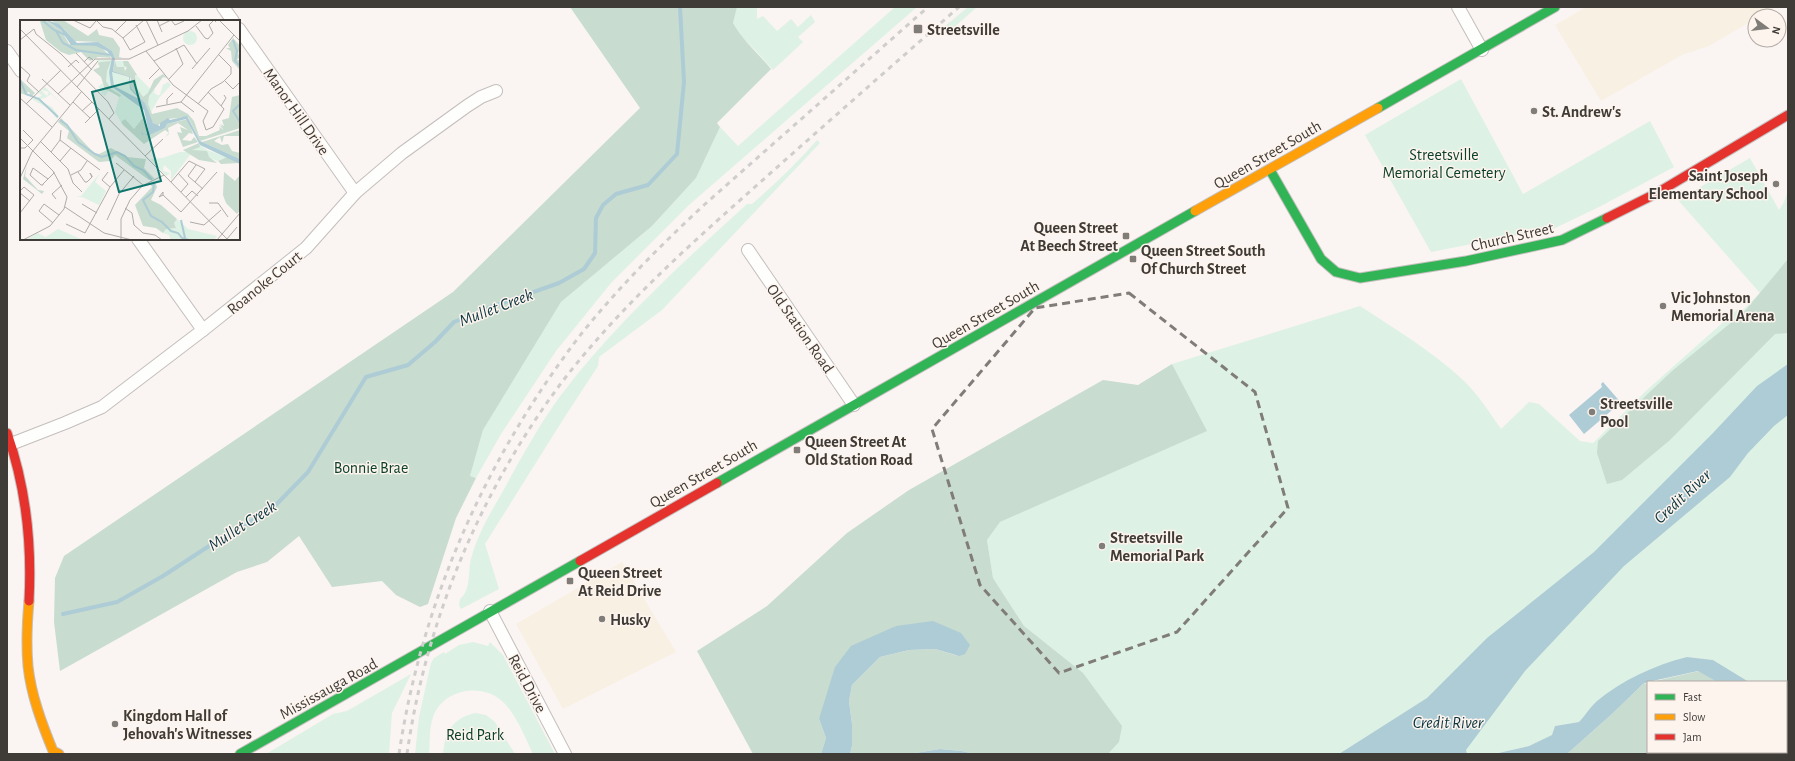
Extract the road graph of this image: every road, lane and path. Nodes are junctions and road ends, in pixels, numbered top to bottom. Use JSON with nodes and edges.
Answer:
{"nodes":[{"id":1,"x":223,"y":7,"type":"edge"},
{"id":2,"x":1458,"y":7,"type":"edge"},
{"id":3,"x":1555,"y":7,"type":"edge"},
{"id":4,"x":232,"y":20,"type":"edge"},
{"id":5,"x":240,"y":30,"type":"edge"},
{"id":6,"x":1482,"y":50,"type":"junction"},
{"id":7,"x":7,"y":51,"type":"edge"},
{"id":8,"x":20,"y":70,"type":"edge"},
{"id":9,"x":496,"y":91,"type":"dead end"},
{"id":10,"x":1788,"y":115,"type":"edge"},
{"id":11,"x":1270,"y":170,"type":"junction"},
{"id":12,"x":355,"y":193,"type":"junction"},
{"id":13,"x":139,"y":240,"type":"edge"},
{"id":14,"x":748,"y":250,"type":"dead end"},
{"id":15,"x":203,"y":330,"type":"junction"},
{"id":16,"x":854,"y":405,"type":"junction"},
{"id":17,"x":9,"y":438,"type":"edge"},
{"id":18,"x":490,"y":611,"type":"junction"},
{"id":19,"x":430,"y":647,"type":"joint"},
{"id":20,"x":55,"y":753,"type":"edge"},
{"id":21,"x":240,"y":754,"type":"edge"},
{"id":22,"x":565,"y":754,"type":"edge"}],
"edges":[{"from":1,"to":4,"type":"street"},
{"from":2,"to":6,"type":"street"},
{"from":3,"to":6,"type":"main road","name":"Queen Street South"},
{"from":5,"to":12,"type":"street","name":"Manor Hill Drive"},
{"from":6,"to":11,"type":"main road","name":"Queen Street South"},
{"from":7,"to":8,"type":"street"},
{"from":9,"to":12,"type":"street","name":"Roanoke Court"},
{"from":10,"to":11,"type":"main road","name":"Church Street"},
{"from":11,"to":16,"type":"main road","name":"Queen Street South"},
{"from":12,"to":15,"type":"street","name":"Roanoke Court"},
{"from":13,"to":15,"type":"street"},
{"from":14,"to":16,"type":"street","name":"Old Station Road"},
{"from":15,"to":17,"type":"street","name":"Roanoke Court"},
{"from":16,"to":18,"type":"main road","name":"Queen Street South"},
{"from":17,"to":20,"type":"main road"},
{"from":18,"to":19,"type":"main road","name":"Queen Street South"},
{"from":18,"to":22,"type":"street","name":"Reid Drive"},
{"from":19,"to":21,"type":"main road","name":"Mississauga Road"}]}
